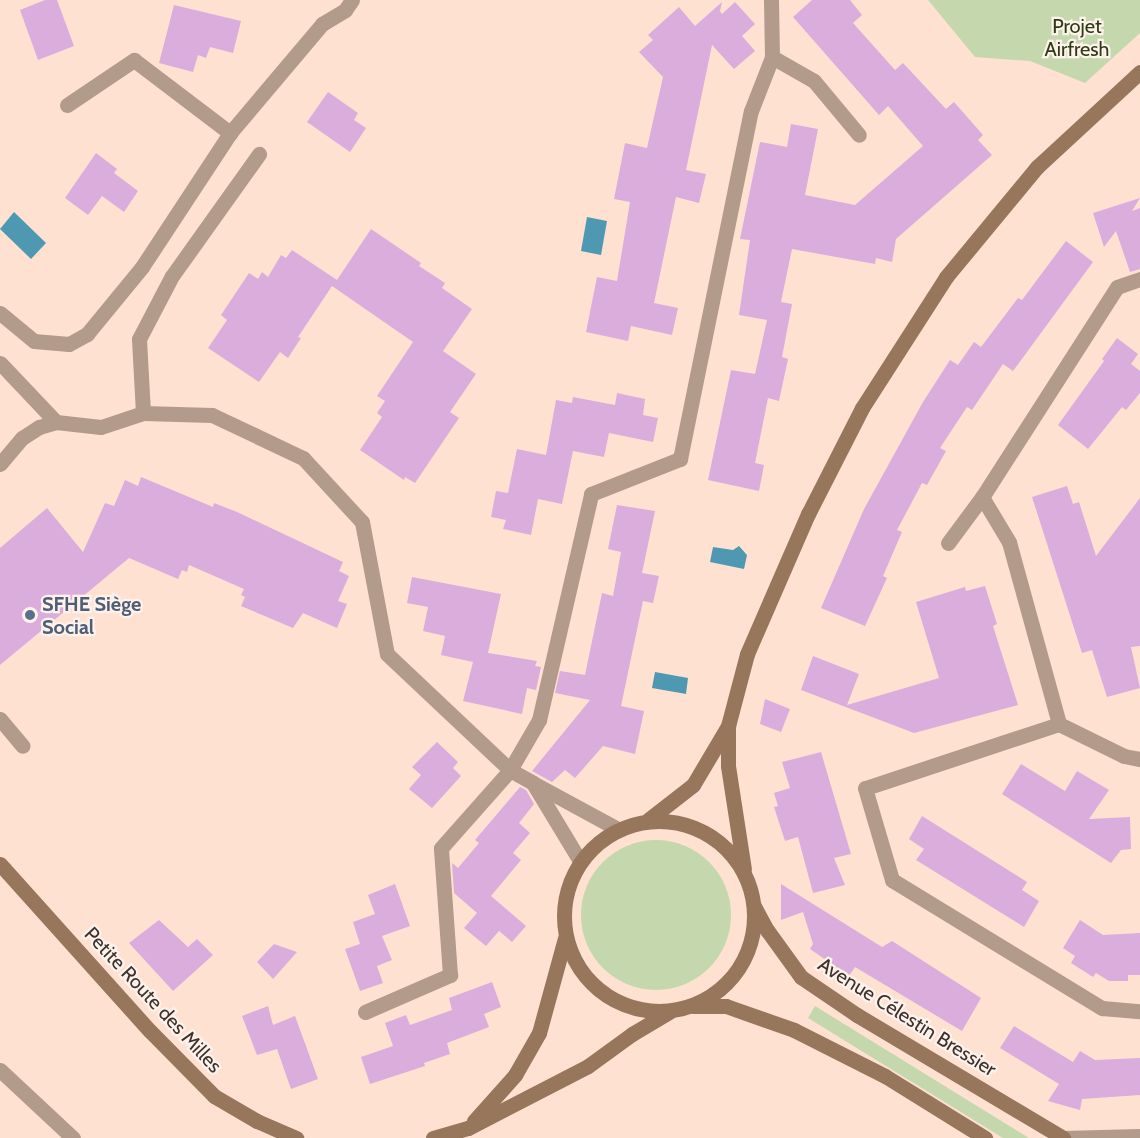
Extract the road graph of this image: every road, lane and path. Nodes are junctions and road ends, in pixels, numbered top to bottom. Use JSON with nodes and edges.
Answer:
{"nodes":[{"id":1,"x":352,"y":0,"type":"edge"},
{"id":2,"x":771,"y":0,"type":"edge"},
{"id":3,"x":772,"y":57,"type":"junction"},
{"id":4,"x":1140,"y":72,"type":"edge"},
{"id":5,"x":67,"y":105,"type":"dead end"},
{"id":6,"x":230,"y":133,"type":"junction"},
{"id":7,"x":859,"y":135,"type":"dead end"},
{"id":8,"x":259,"y":154,"type":"dead end"},
{"id":9,"x":1140,"y":279,"type":"edge"},
{"id":10,"x":0,"y":313,"type":"edge"},
{"id":11,"x":0,"y":363,"type":"edge"},
{"id":12,"x":143,"y":413,"type":"junction"},
{"id":13,"x":56,"y":422,"type":"junction"},
{"id":14,"x":0,"y":464,"type":"edge"},
{"id":15,"x":982,"y":497,"type":"junction"},
{"id":16,"x":948,"y":543,"type":"dead end"},
{"id":17,"x":0,"y":719,"type":"edge"},
{"id":18,"x":1059,"y":724,"type":"junction"},
{"id":19,"x":728,"y":726,"type":"junction"},
{"id":20,"x":23,"y":746,"type":"dead end"},
{"id":21,"x":1140,"y":759,"type":"edge"},
{"id":22,"x":510,"y":770,"type":"junction"},
{"id":23,"x":533,"y":783,"type":"junction"},
{"id":24,"x":648,"y":820,"type":"junction"},
{"id":25,"x":616,"y":828,"type":"junction"},
{"id":26,"x":580,"y":861,"type":"junction"},
{"id":27,"x":0,"y":864,"type":"edge"},
{"id":28,"x":744,"y":873,"type":"junction"},
{"id":29,"x":754,"y":906,"type":"junction"},
{"id":30,"x":565,"y":938,"type":"junction"},
{"id":31,"x":693,"y":1006,"type":"junction"},
{"id":32,"x":1140,"y":1011,"type":"edge"},
{"id":33,"x":365,"y":1012,"type":"dead end"},
{"id":34,"x":669,"y":1012,"type":"junction"},
{"id":35,"x":0,"y":1070,"type":"edge"},
{"id":36,"x":468,"y":1128,"type":"junction"},
{"id":37,"x":1140,"y":1136,"type":"edge"},
{"id":38,"x":73,"y":1138,"type":"edge"},
{"id":39,"x":296,"y":1138,"type":"edge"},
{"id":40,"x":433,"y":1138,"type":"edge"},
{"id":41,"x":986,"y":1138,"type":"edge"},
{"id":42,"x":1062,"y":1138,"type":"edge"}],
"edges":[{"from":1,"to":6,"type":"street"},
{"from":2,"to":3,"type":"street"},
{"from":3,"to":7,"type":"street"},
{"from":3,"to":22,"type":"street"},
{"from":4,"to":19,"type":"main road"},
{"from":5,"to":6,"type":"street"},
{"from":6,"to":10,"type":"street"},
{"from":8,"to":12,"type":"street"},
{"from":9,"to":15,"type":"street"},
{"from":11,"to":13,"type":"street"},
{"from":12,"to":13,"type":"street"},
{"from":12,"to":22,"type":"street"},
{"from":13,"to":14,"type":"street"},
{"from":15,"to":16,"type":"street"},
{"from":15,"to":18,"type":"street"},
{"from":17,"to":20,"type":"street"},
{"from":18,"to":21,"type":"street"},
{"from":18,"to":32,"type":"street"},
{"from":19,"to":24,"type":"main road"},
{"from":19,"to":28,"type":"main road"},
{"from":22,"to":23,"type":"street"},
{"from":22,"to":33,"type":"street"},
{"from":23,"to":25,"type":"street"},
{"from":23,"to":26,"type":"street"},
{"from":24,"to":25,"type":"main road"},
{"from":24,"to":28,"type":"main road"},
{"from":25,"to":26,"type":"main road"},
{"from":26,"to":30,"type":"main road"},
{"from":27,"to":39,"type":"main road","name":"Petite Route des Milles"},
{"from":28,"to":29,"type":"main road"},
{"from":29,"to":31,"type":"main road"},
{"from":29,"to":42,"type":"main road","name":"Avenue Célestin Bressier"},
{"from":30,"to":34,"type":"main road"},
{"from":30,"to":36,"type":"main road"},
{"from":31,"to":34,"type":"main road"},
{"from":31,"to":41,"type":"main road"},
{"from":34,"to":36,"type":"main road"},
{"from":35,"to":38,"type":"street"},
{"from":36,"to":40,"type":"main road"},
{"from":37,"to":42,"type":"street"}]}
